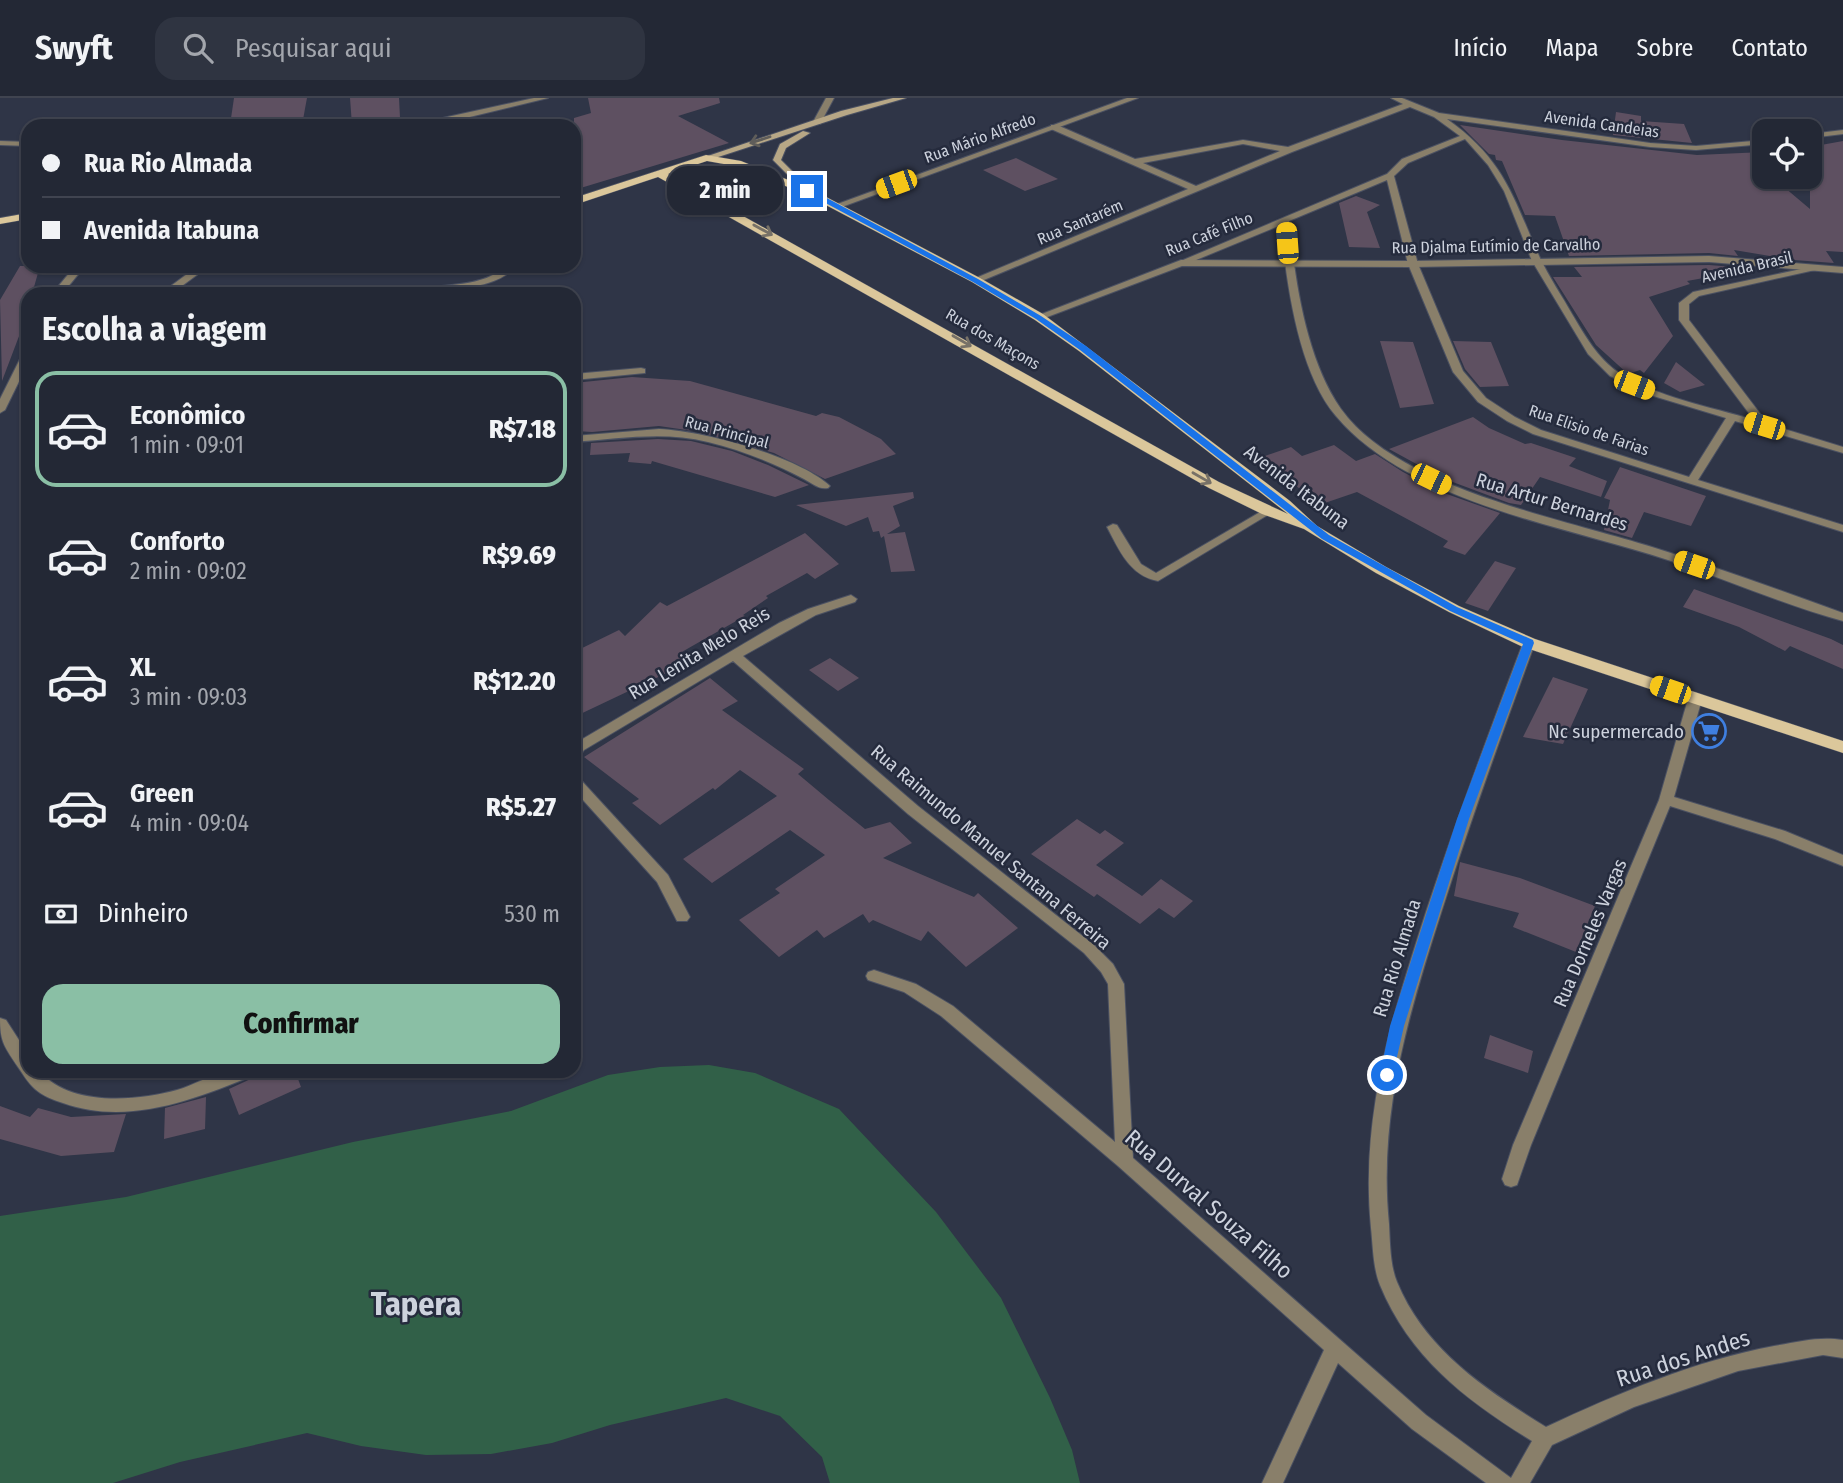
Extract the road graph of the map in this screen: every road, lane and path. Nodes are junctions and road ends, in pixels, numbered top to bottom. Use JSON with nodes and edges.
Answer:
{"nodes":[{"id":1,"x":544,"y":98,"type":"edge"},
{"id":2,"x":830,"y":98,"type":"edge"},
{"id":3,"x":902,"y":98,"type":"edge"},
{"id":4,"x":1134,"y":98,"type":"edge"},
{"id":5,"x":1395,"y":98,"type":"edge"},
{"id":6,"x":1411,"y":104,"type":"junction"},
{"id":7,"x":873,"y":107,"type":"junction"},
{"id":8,"x":1437,"y":115,"type":"junction"},
{"id":9,"x":457,"y":119,"type":"edge"},
{"id":10,"x":817,"y":122,"type":"junction"},
{"id":11,"x":1054,"y":127,"type":"junction"},
{"id":12,"x":1843,"y":132,"type":"edge"},
{"id":13,"x":1822,"y":135,"type":"edge"},
{"id":14,"x":1466,"y":136,"type":"junction"},
{"id":15,"x":1752,"y":143,"type":"edge"},
{"id":16,"x":0,"y":144,"type":"edge"},
{"id":17,"x":21,"y":144,"type":"edge"},
{"id":18,"x":1289,"y":150,"type":"junction"},
{"id":19,"x":706,"y":158,"type":"junction"},
{"id":20,"x":1134,"y":162,"type":"junction"},
{"id":21,"x":660,"y":174,"type":"junction"},
{"id":22,"x":1390,"y":176,"type":"junction"},
{"id":23,"x":1196,"y":189,"type":"junction"},
{"id":24,"x":807,"y":191,"type":"junction"},
{"id":25,"x":581,"y":200,"type":"edge"},
{"id":26,"x":836,"y":206,"type":"junction"},
{"id":27,"x":21,"y":217,"type":"edge"},
{"id":28,"x":0,"y":221,"type":"edge"},
{"id":29,"x":1285,"y":222,"type":"junction"},
{"id":30,"x":1537,"y":261,"type":"junction"},
{"id":31,"x":1181,"y":263,"type":"junction"},
{"id":32,"x":1289,"y":264,"type":"junction"},
{"id":33,"x":1413,"y":264,"type":"junction"},
{"id":34,"x":1812,"y":268,"type":"junction"},
{"id":35,"x":1843,"y":270,"type":"edge"},
{"id":36,"x":74,"y":273,"type":"edge"},
{"id":37,"x":194,"y":273,"type":"edge"},
{"id":38,"x":504,"y":273,"type":"edge"},
{"id":39,"x":976,"y":280,"type":"junction"},
{"id":40,"x":63,"y":287,"type":"edge"},
{"id":41,"x":175,"y":287,"type":"edge"},
{"id":42,"x":444,"y":287,"type":"edge"},
{"id":43,"x":1039,"y":317,"type":"junction"},
{"id":44,"x":21,"y":367,"type":"edge"},
{"id":45,"x":641,"y":371,"type":"dead end"},
{"id":46,"x":581,"y":376,"type":"edge"},
{"id":47,"x":0,"y":410,"type":"edge"},
{"id":48,"x":1733,"y":416,"type":"junction"},
{"id":49,"x":1764,"y":426,"type":"junction"},
{"id":50,"x":581,"y":439,"type":"edge"},
{"id":51,"x":1843,"y":450,"type":"edge"},
{"id":52,"x":1190,"y":453,"type":"junction"},
{"id":53,"x":1692,"y":481,"type":"junction"},
{"id":54,"x":824,"y":486,"type":"dead end"},
{"id":55,"x":1267,"y":511,"type":"junction"},
{"id":56,"x":1113,"y":527,"type":"dead end"},
{"id":57,"x":1312,"y":528,"type":"junction"},
{"id":58,"x":1843,"y":529,"type":"edge"},
{"id":59,"x":851,"y":599,"type":"dead end"},
{"id":60,"x":1843,"y":617,"type":"edge"},
{"id":61,"x":1529,"y":643,"type":"junction"},
{"id":62,"x":734,"y":655,"type":"junction"},
{"id":63,"x":1695,"y":699,"type":"junction"},
{"id":64,"x":581,"y":746,"type":"edge"},
{"id":65,"x":1843,"y":747,"type":"edge"},
{"id":66,"x":581,"y":789,"type":"edge"},
{"id":67,"x":1666,"y":800,"type":"junction"},
{"id":68,"x":1843,"y":861,"type":"edge"},
{"id":69,"x":682,"y":917,"type":"dead end"},
{"id":70,"x":874,"y":976,"type":"dead end"},
{"id":71,"x":0,"y":1025,"type":"edge"},
{"id":72,"x":21,"y":1058,"type":"edge"},
{"id":73,"x":33,"y":1078,"type":"edge"},
{"id":74,"x":228,"y":1078,"type":"edge"},
{"id":75,"x":1124,"y":1161,"type":"junction"},
{"id":76,"x":1511,"y":1179,"type":"dead end"},
{"id":77,"x":1843,"y":1349,"type":"edge"},
{"id":78,"x":1334,"y":1350,"type":"junction"},
{"id":79,"x":1545,"y":1438,"type":"junction"},
{"id":80,"x":1272,"y":1483,"type":"edge"},
{"id":81,"x":1503,"y":1483,"type":"edge"},
{"id":82,"x":1519,"y":1483,"type":"edge"}],
"edges":[{"from":1,"to":9,"type":"street"},
{"from":2,"to":10,"type":"street"},
{"from":3,"to":7,"type":"main road","name":"Avenida Itabuna"},
{"from":4,"to":11,"type":"street","name":"Rua Mário Alfredo"},
{"from":5,"to":6,"type":"street"},
{"from":6,"to":8,"type":"street"},
{"from":6,"to":18,"type":"street","name":"Rua Santarém"},
{"from":7,"to":10,"type":"main road","name":"Avenida Itabuna"},
{"from":7,"to":24,"type":"main road","name":"Avenida Itabuna"},
{"from":8,"to":14,"type":"street"},
{"from":8,"to":15,"type":"street","name":"Avenida Candeias"},
{"from":10,"to":19,"type":"main road","name":"Avenida Itabuna","one_way":true},
{"from":11,"to":20,"type":"street"},
{"from":11,"to":26,"type":"street","name":"Rua Mário Alfredo"},
{"from":12,"to":13,"type":"street"},
{"from":14,"to":22,"type":"street","name":"Rua Café Filho"},
{"from":14,"to":30,"type":"street"},
{"from":16,"to":17,"type":"street"},
{"from":18,"to":20,"type":"street"},
{"from":18,"to":23,"type":"street","name":"Rua Santarém"},
{"from":19,"to":21,"type":"main road"},
{"from":19,"to":24,"type":"main road","name":"Avenida Itabuna"},
{"from":20,"to":23,"type":"street"},
{"from":21,"to":25,"type":"main road"},
{"from":21,"to":52,"type":"main road","name":"Rua dos Maçons","one_way":true},
{"from":22,"to":29,"type":"street","name":"Rua Café Filho"},
{"from":22,"to":33,"type":"street","name":"Rua Elisio de Farias"},
{"from":23,"to":39,"type":"street","name":"Rua Santarém"},
{"from":24,"to":26,"type":"main road","name":"Avenida Itabuna"},
{"from":26,"to":39,"type":"main road","name":"Avenida Itabuna"},
{"from":27,"to":28,"type":"main road"},
{"from":29,"to":31,"type":"street","name":"Rua Café Filho"},
{"from":29,"to":32,"type":"street","name":"Rua Artur Bernardes"},
{"from":30,"to":33,"type":"street","name":"Rua Djalma Eutímio de Carvalho"},
{"from":30,"to":34,"type":"street","name":"Rua Djalma Eutímio de Carvalho"},
{"from":30,"to":48,"type":"street"},
{"from":31,"to":32,"type":"street","name":"Rua Djalma Eutímio de Carvalho"},
{"from":31,"to":43,"type":"street","name":"Rua Café Filho"},
{"from":32,"to":33,"type":"street","name":"Rua Djalma Eutímio de Carvalho"},
{"from":32,"to":60,"type":"street","name":"Rua Artur Bernardes"},
{"from":33,"to":53,"type":"street","name":"Rua Elisio de Farias"},
{"from":34,"to":35,"type":"street","name":"Avenida Brasil"},
{"from":34,"to":49,"type":"street","name":"Avenida Brasil"},
{"from":36,"to":40,"type":"street"},
{"from":37,"to":41,"type":"street"},
{"from":38,"to":42,"type":"street"},
{"from":39,"to":43,"type":"main road","name":"Avenida Itabuna"},
{"from":43,"to":52,"type":"main road","name":"Avenida Itabuna"},
{"from":44,"to":47,"type":"street"},
{"from":45,"to":46,"type":"street"},
{"from":48,"to":49,"type":"street"},
{"from":48,"to":53,"type":"street"},
{"from":49,"to":51,"type":"street"},
{"from":50,"to":54,"type":"street","name":"Rua Principal"},
{"from":52,"to":55,"type":"main road","name":"Rua dos Maçons","one_way":true},
{"from":52,"to":57,"type":"main road","name":"Avenida Itabuna"},
{"from":53,"to":58,"type":"street","name":"Rua Elisio de Farias"},
{"from":55,"to":56,"type":"street"},
{"from":55,"to":57,"type":"main road","name":"Rua dos Maçons"},
{"from":57,"to":61,"type":"main road","name":"Avenida Itabuna"},
{"from":59,"to":62,"type":"street","name":"Rua Lenita Melo Reis"},
{"from":61,"to":63,"type":"main road","name":"Avenida Itabuna"},
{"from":61,"to":79,"type":"street","name":"Rua Rio Almada"},
{"from":62,"to":64,"type":"street","name":"Rua Lenita Melo Reis"},
{"from":62,"to":75,"type":"street","name":"Rua Raimundo Manuel Santana Ferreira"},
{"from":63,"to":65,"type":"main road","name":"Avenida Itabuna"},
{"from":63,"to":67,"type":"street","name":"Rua Dorneles Vargas"},
{"from":66,"to":69,"type":"street"},
{"from":67,"to":68,"type":"street"},
{"from":67,"to":76,"type":"street","name":"Rua Dorneles Vargas"},
{"from":70,"to":75,"type":"street","name":"Rua Durval Souza Filho"},
{"from":71,"to":72,"type":"street"},
{"from":73,"to":74,"type":"street"},
{"from":75,"to":78,"type":"street","name":"Rua Durval Souza Filho"},
{"from":77,"to":79,"type":"street","name":"Rua dos Andes"},
{"from":78,"to":80,"type":"street"},
{"from":78,"to":81,"type":"street","name":"Rua Durval Souza Filho"},
{"from":79,"to":82,"type":"street"}]}
